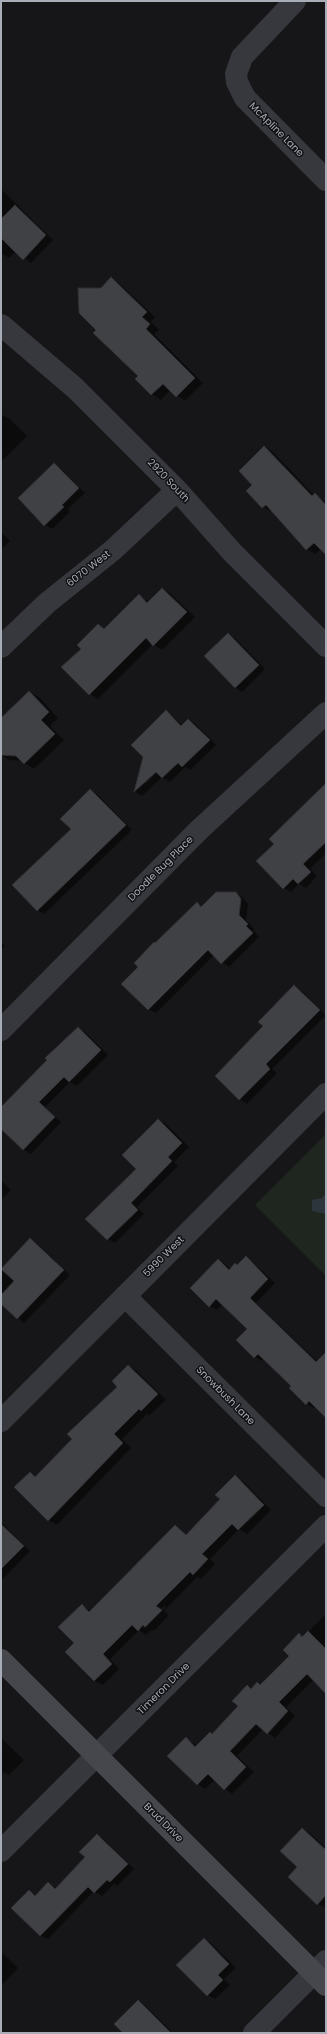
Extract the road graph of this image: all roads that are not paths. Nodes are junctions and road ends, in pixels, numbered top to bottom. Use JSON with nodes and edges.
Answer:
{"nodes":[{"id":1,"x":296,"y":1,"type":"edge"},
{"id":2,"x":326,"y":180,"type":"edge"},
{"id":3,"x":1,"y":325,"type":"edge"},
{"id":4,"x":177,"y":490,"type":"junction"},
{"id":5,"x":326,"y":646,"type":"edge"},
{"id":6,"x":1,"y":647,"type":"edge"},
{"id":7,"x":326,"y":714,"type":"edge"},
{"id":8,"x":1,"y":1030,"type":"edge"},
{"id":9,"x":326,"y":1094,"type":"edge"},
{"id":10,"x":125,"y":1296,"type":"junction"},
{"id":11,"x":1,"y":1420,"type":"edge"},
{"id":12,"x":326,"y":1496,"type":"edge"},
{"id":13,"x":326,"y":1526,"type":"edge"},
{"id":14,"x":1,"y":1660,"type":"edge"},
{"id":15,"x":96,"y":1756,"type":"junction"},
{"id":16,"x":1,"y":1851,"type":"edge"},
{"id":17,"x":322,"y":1973,"type":"edge"},
{"id":18,"x":254,"y":2033,"type":"edge"}],
"edges":[{"from":1,"to":2,"type":"street","name":"McApline Lane"},
{"from":3,"to":4,"type":"street","name":"2920 South"},
{"from":4,"to":5,"type":"street","name":"2920 South"},
{"from":4,"to":6,"type":"street","name":"6070 West"},
{"from":7,"to":8,"type":"street","name":"Doodle Bug Place"},
{"from":9,"to":10,"type":"street","name":"5990 West"},
{"from":10,"to":11,"type":"street","name":"5990 West"},
{"from":10,"to":12,"type":"street","name":"Snowbush Lane"},
{"from":13,"to":15,"type":"street","name":"Timeron Drive"},
{"from":14,"to":15,"type":"main road","name":"Brud Drive"},
{"from":15,"to":16,"type":"street","name":"Timeron Drive"},
{"from":15,"to":17,"type":"main road","name":"Brud Drive"},
{"from":17,"to":18,"type":"street"}]}
